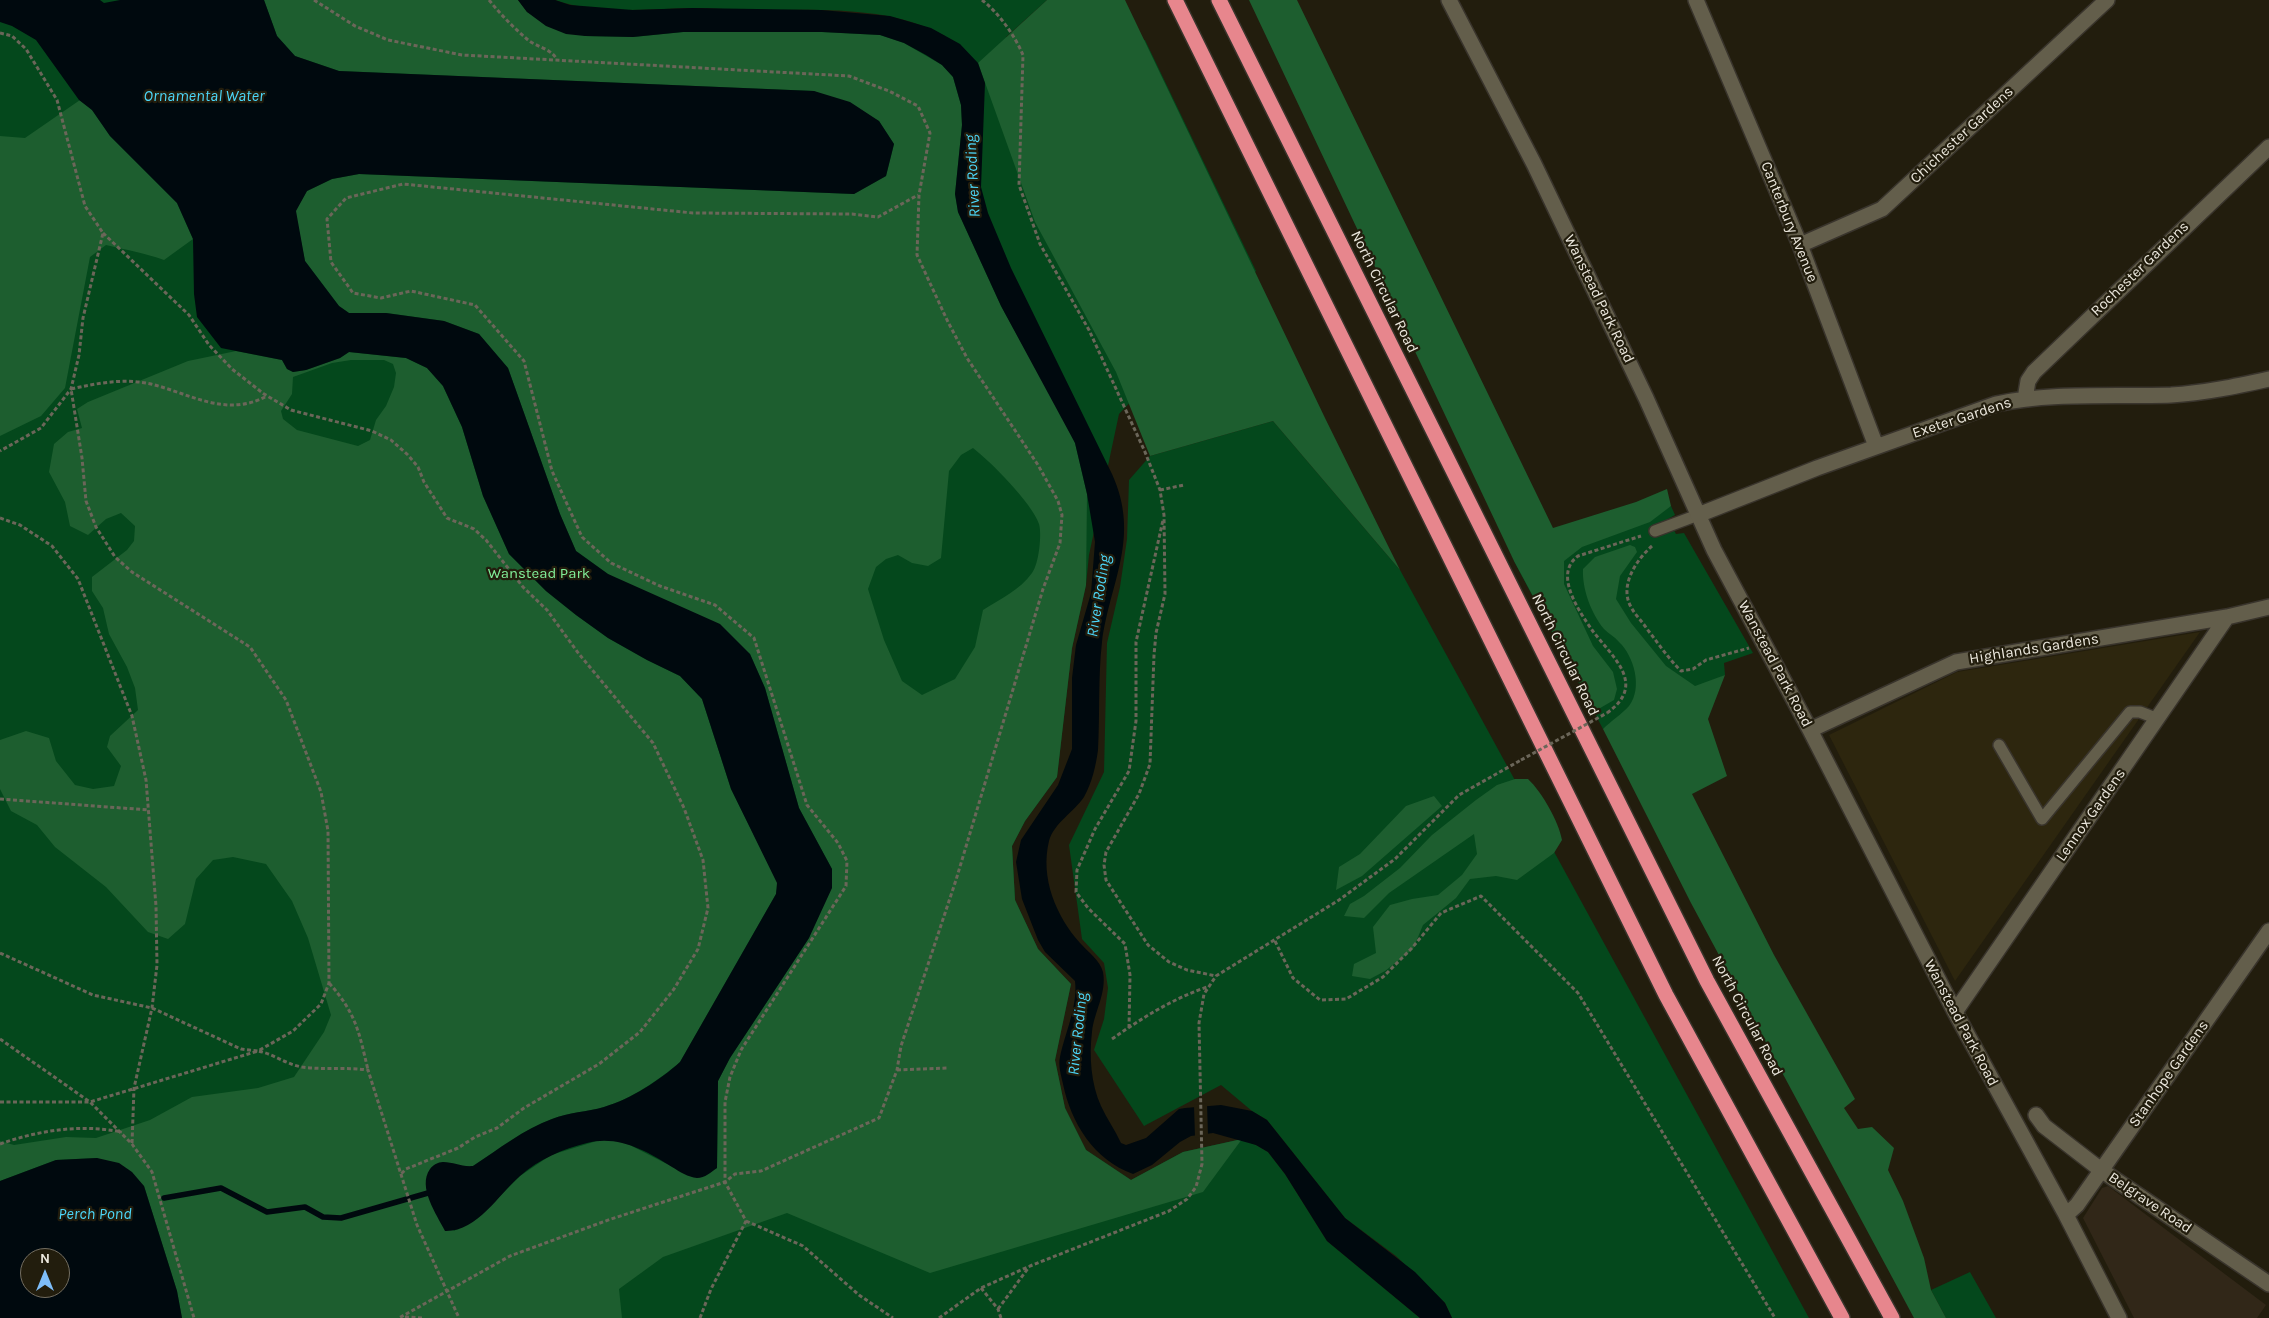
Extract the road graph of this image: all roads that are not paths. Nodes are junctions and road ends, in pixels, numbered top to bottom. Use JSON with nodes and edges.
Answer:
{"nodes":[{"id":1,"x":1175,"y":0,"type":"edge"},
{"id":2,"x":1219,"y":0,"type":"edge"},
{"id":3,"x":1449,"y":0,"type":"edge"},
{"id":4,"x":1696,"y":0,"type":"edge"},
{"id":5,"x":2108,"y":0,"type":"edge"},
{"id":6,"x":2269,"y":147,"type":"edge"},
{"id":7,"x":1800,"y":246,"type":"junction"},
{"id":8,"x":2269,"y":379,"type":"edge"},
{"id":9,"x":2025,"y":399,"type":"junction"},
{"id":10,"x":1876,"y":446,"type":"junction"},
{"id":11,"x":1698,"y":516,"type":"junction"},
{"id":12,"x":1655,"y":531,"type":"road end"},
{"id":13,"x":2269,"y":606,"type":"edge"},
{"id":14,"x":2226,"y":617,"type":"junction"},
{"id":15,"x":2158,"y":719,"type":"junction"},
{"id":16,"x":1810,"y":730,"type":"junction"},
{"id":17,"x":2000,"y":744,"type":"dead end"},
{"id":18,"x":2269,"y":930,"type":"edge"},
{"id":19,"x":1955,"y":1012,"type":"junction"},
{"id":20,"x":2036,"y":1115,"type":"dead end"},
{"id":21,"x":2101,"y":1170,"type":"junction"},
{"id":22,"x":2066,"y":1215,"type":"junction"},
{"id":23,"x":2269,"y":1284,"type":"edge"},
{"id":24,"x":1842,"y":1318,"type":"edge"},
{"id":25,"x":1892,"y":1318,"type":"edge"},
{"id":26,"x":2119,"y":1318,"type":"edge"}],
"edges":[{"from":1,"to":24,"type":"highway"},
{"from":2,"to":25,"type":"highway","name":"North Circular Road"},
{"from":3,"to":11,"type":"street","name":"Wanstead Park Road"},
{"from":4,"to":7,"type":"street","name":"Canterbury Avenue"},
{"from":5,"to":7,"type":"street","name":"Chichester Gardens"},
{"from":6,"to":9,"type":"street","name":"Rochester Gardens"},
{"from":7,"to":10,"type":"street","name":"Canterbury Avenue"},
{"from":8,"to":9,"type":"street","name":"Exeter Gardens"},
{"from":9,"to":10,"type":"street","name":"Exeter Gardens"},
{"from":10,"to":11,"type":"street","name":"Exeter Gardens"},
{"from":11,"to":12,"type":"lane"},
{"from":11,"to":16,"type":"street","name":"Wanstead Park Road"},
{"from":13,"to":14,"type":"street","name":"Highlands Gardens"},
{"from":14,"to":15,"type":"street","name":"Lennox Gardens"},
{"from":14,"to":16,"type":"street","name":"Highlands Gardens"},
{"from":15,"to":17,"type":"lane"},
{"from":15,"to":19,"type":"street","name":"Lennox Gardens"},
{"from":16,"to":19,"type":"street","name":"Wanstead Park Road"},
{"from":18,"to":21,"type":"street","name":"Stanhope Gardens"},
{"from":19,"to":22,"type":"street","name":"Wanstead Park Road"},
{"from":20,"to":21,"type":"street","name":"Belgrave Road"},
{"from":21,"to":22,"type":"street","name":"Stanhope Gardens"},
{"from":21,"to":23,"type":"street","name":"Belgrave Road"},
{"from":22,"to":26,"type":"street","name":"Wanstead Park Road"}]}
